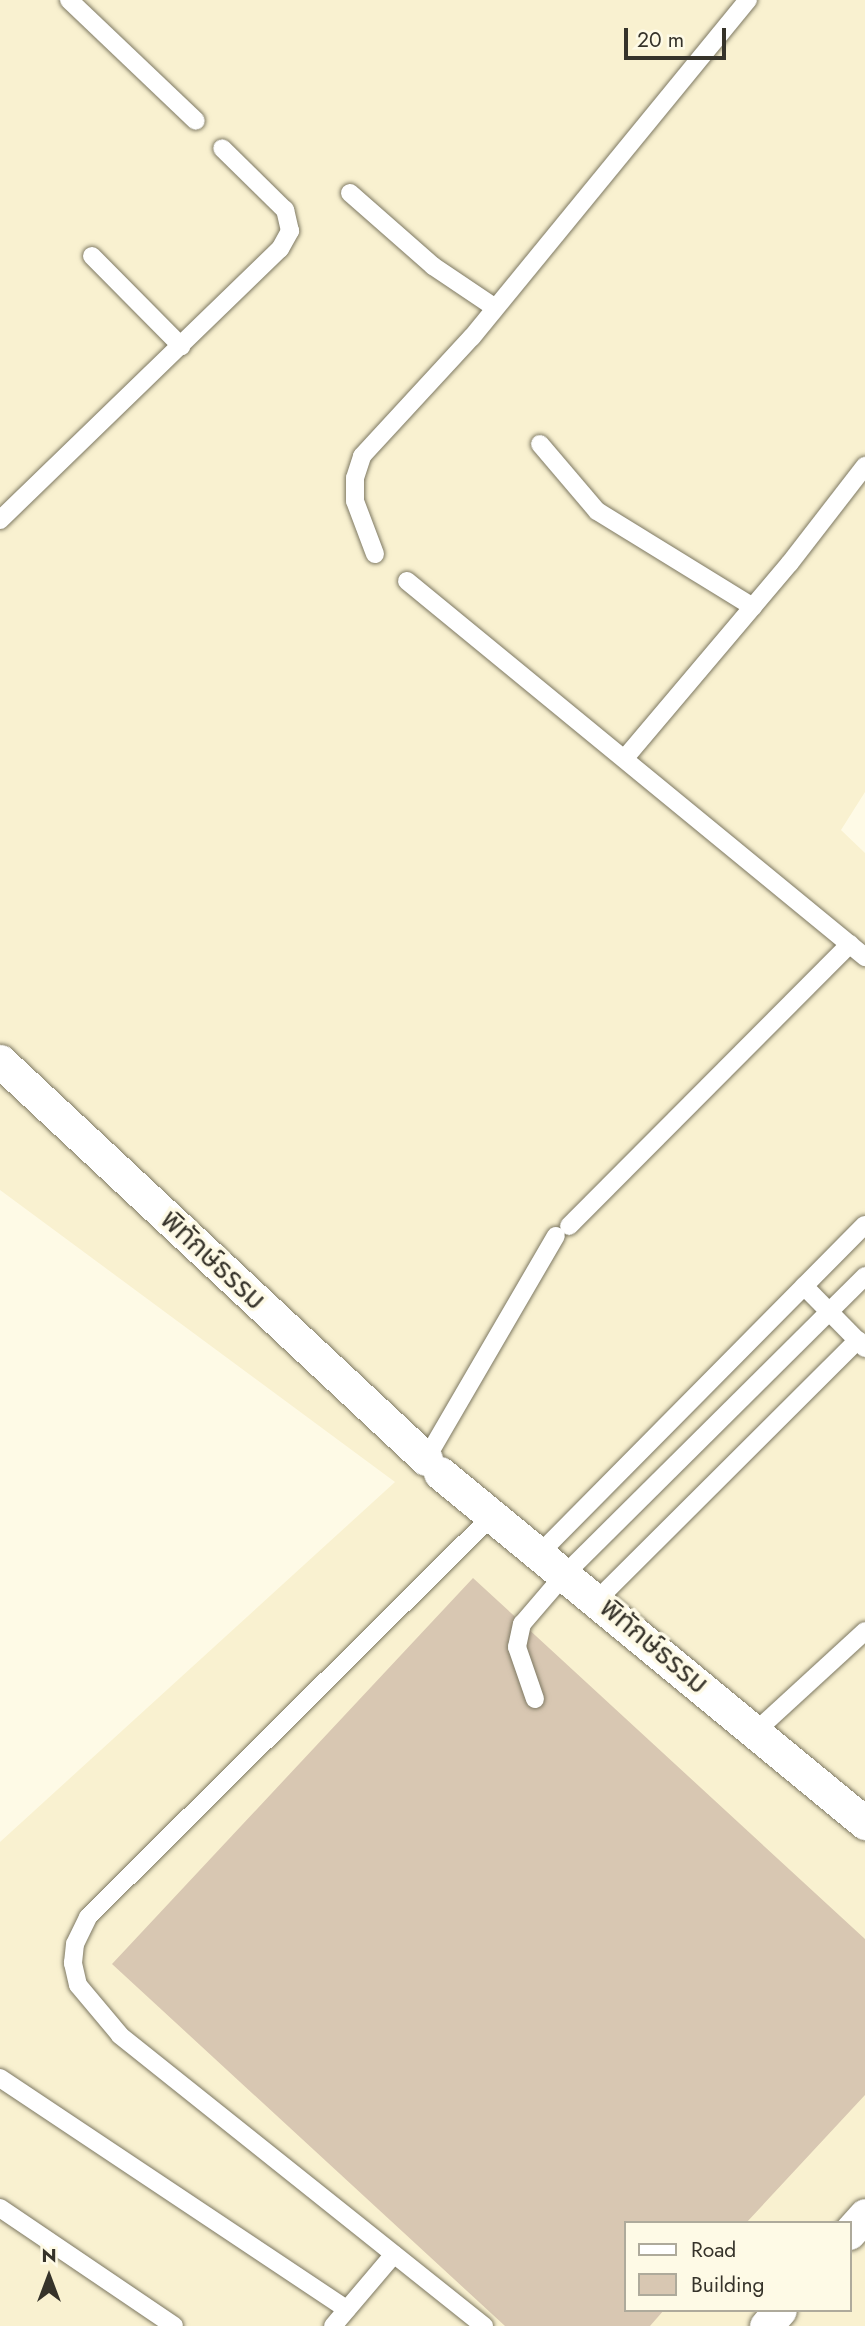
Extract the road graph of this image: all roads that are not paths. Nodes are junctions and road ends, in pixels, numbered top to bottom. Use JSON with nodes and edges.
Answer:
{"nodes":[{"id":1,"x":69,"y":0,"type":"edge"},
{"id":2,"x":748,"y":0,"type":"edge"},
{"id":3,"x":196,"y":121,"type":"dead end"},
{"id":4,"x":222,"y":148,"type":"dead end"},
{"id":5,"x":349,"y":193,"type":"dead end"},
{"id":6,"x":92,"y":256,"type":"dead end"},
{"id":7,"x":494,"y":307,"type":"junction"},
{"id":8,"x":181,"y":346,"type":"junction"},
{"id":9,"x":540,"y":443,"type":"dead end"},
{"id":10,"x":865,"y":466,"type":"edge"},
{"id":11,"x":0,"y":520,"type":"edge"},
{"id":12,"x":375,"y":554,"type":"dead end"},
{"id":13,"x":407,"y":581,"type":"dead end"},
{"id":14,"x":753,"y":607,"type":"junction"},
{"id":15,"x":625,"y":758,"type":"junction"},
{"id":16,"x":850,"y":944,"type":"junction"},
{"id":17,"x":865,"y":957,"type":"edge"},
{"id":18,"x":0,"y":1062,"type":"edge"},
{"id":19,"x":865,"y":1225,"type":"edge"},
{"id":20,"x":865,"y":1276,"type":"edge"},
{"id":21,"x":804,"y":1286,"type":"junction"},
{"id":22,"x":831,"y":1310,"type":"junction"},
{"id":23,"x":862,"y":1344,"type":"edge"},
{"id":24,"x":433,"y":1466,"type":"junction"},
{"id":25,"x":491,"y":1517,"type":"junction"},
{"id":26,"x":539,"y":1553,"type":"junction"},
{"id":27,"x":565,"y":1574,"type":"junction"},
{"id":28,"x":598,"y":1599,"type":"junction"},
{"id":29,"x":865,"y":1631,"type":"edge"},
{"id":30,"x":535,"y":1699,"type":"dead end"},
{"id":31,"x":756,"y":1731,"type":"junction"},
{"id":32,"x":865,"y":1823,"type":"edge"},
{"id":33,"x":0,"y":2078,"type":"edge"},
{"id":34,"x":0,"y":2208,"type":"edge"},
{"id":35,"x":865,"y":2215,"type":"edge"},
{"id":36,"x":851,"y":2231,"type":"edge"},
{"id":37,"x":394,"y":2254,"type":"junction"},
{"id":38,"x":347,"y":2309,"type":"junction"},
{"id":39,"x":778,"y":2312,"type":"edge"},
{"id":40,"x":174,"y":2326,"type":"edge"},
{"id":41,"x":333,"y":2326,"type":"edge"},
{"id":42,"x":484,"y":2326,"type":"edge"},
{"id":43,"x":766,"y":2326,"type":"edge"}],
"edges":[{"from":1,"to":3,"type":"lane"},
{"from":2,"to":7,"type":"lane"},
{"from":4,"to":8,"type":"lane"},
{"from":5,"to":7,"type":"lane"},
{"from":6,"to":8,"type":"lane"},
{"from":7,"to":12,"type":"lane"},
{"from":8,"to":11,"type":"lane"},
{"from":9,"to":14,"type":"lane"},
{"from":10,"to":14,"type":"lane"},
{"from":13,"to":15,"type":"lane"},
{"from":14,"to":15,"type":"lane"},
{"from":15,"to":16,"type":"lane"},
{"from":16,"to":17,"type":"lane"},
{"from":16,"to":24,"type":"lane"},
{"from":18,"to":24,"type":"street","name":"พิทักษ์ธรรม"},
{"from":19,"to":21,"type":"lane"},
{"from":20,"to":22,"type":"lane"},
{"from":21,"to":22,"type":"lane"},
{"from":21,"to":26,"type":"lane"},
{"from":22,"to":23,"type":"lane"},
{"from":22,"to":27,"type":"lane"},
{"from":23,"to":28,"type":"lane"},
{"from":24,"to":25,"type":"street","name":"พิทักษ์ธรรม"},
{"from":25,"to":26,"type":"street","name":"พิทักษ์ธรรม"},
{"from":25,"to":37,"type":"lane"},
{"from":26,"to":27,"type":"street","name":"พิทักษ์ธรรม"},
{"from":27,"to":28,"type":"street","name":"พิทักษ์ธรรม"},
{"from":27,"to":30,"type":"lane"},
{"from":28,"to":31,"type":"street","name":"พิทักษ์ธรรม"},
{"from":29,"to":31,"type":"lane"},
{"from":31,"to":32,"type":"street","name":"พิทักษ์ธรรม"},
{"from":33,"to":38,"type":"lane"},
{"from":34,"to":40,"type":"lane"},
{"from":35,"to":36,"type":"street"},
{"from":37,"to":38,"type":"lane"},
{"from":37,"to":42,"type":"lane"},
{"from":38,"to":41,"type":"lane"},
{"from":39,"to":43,"type":"street"}]}
